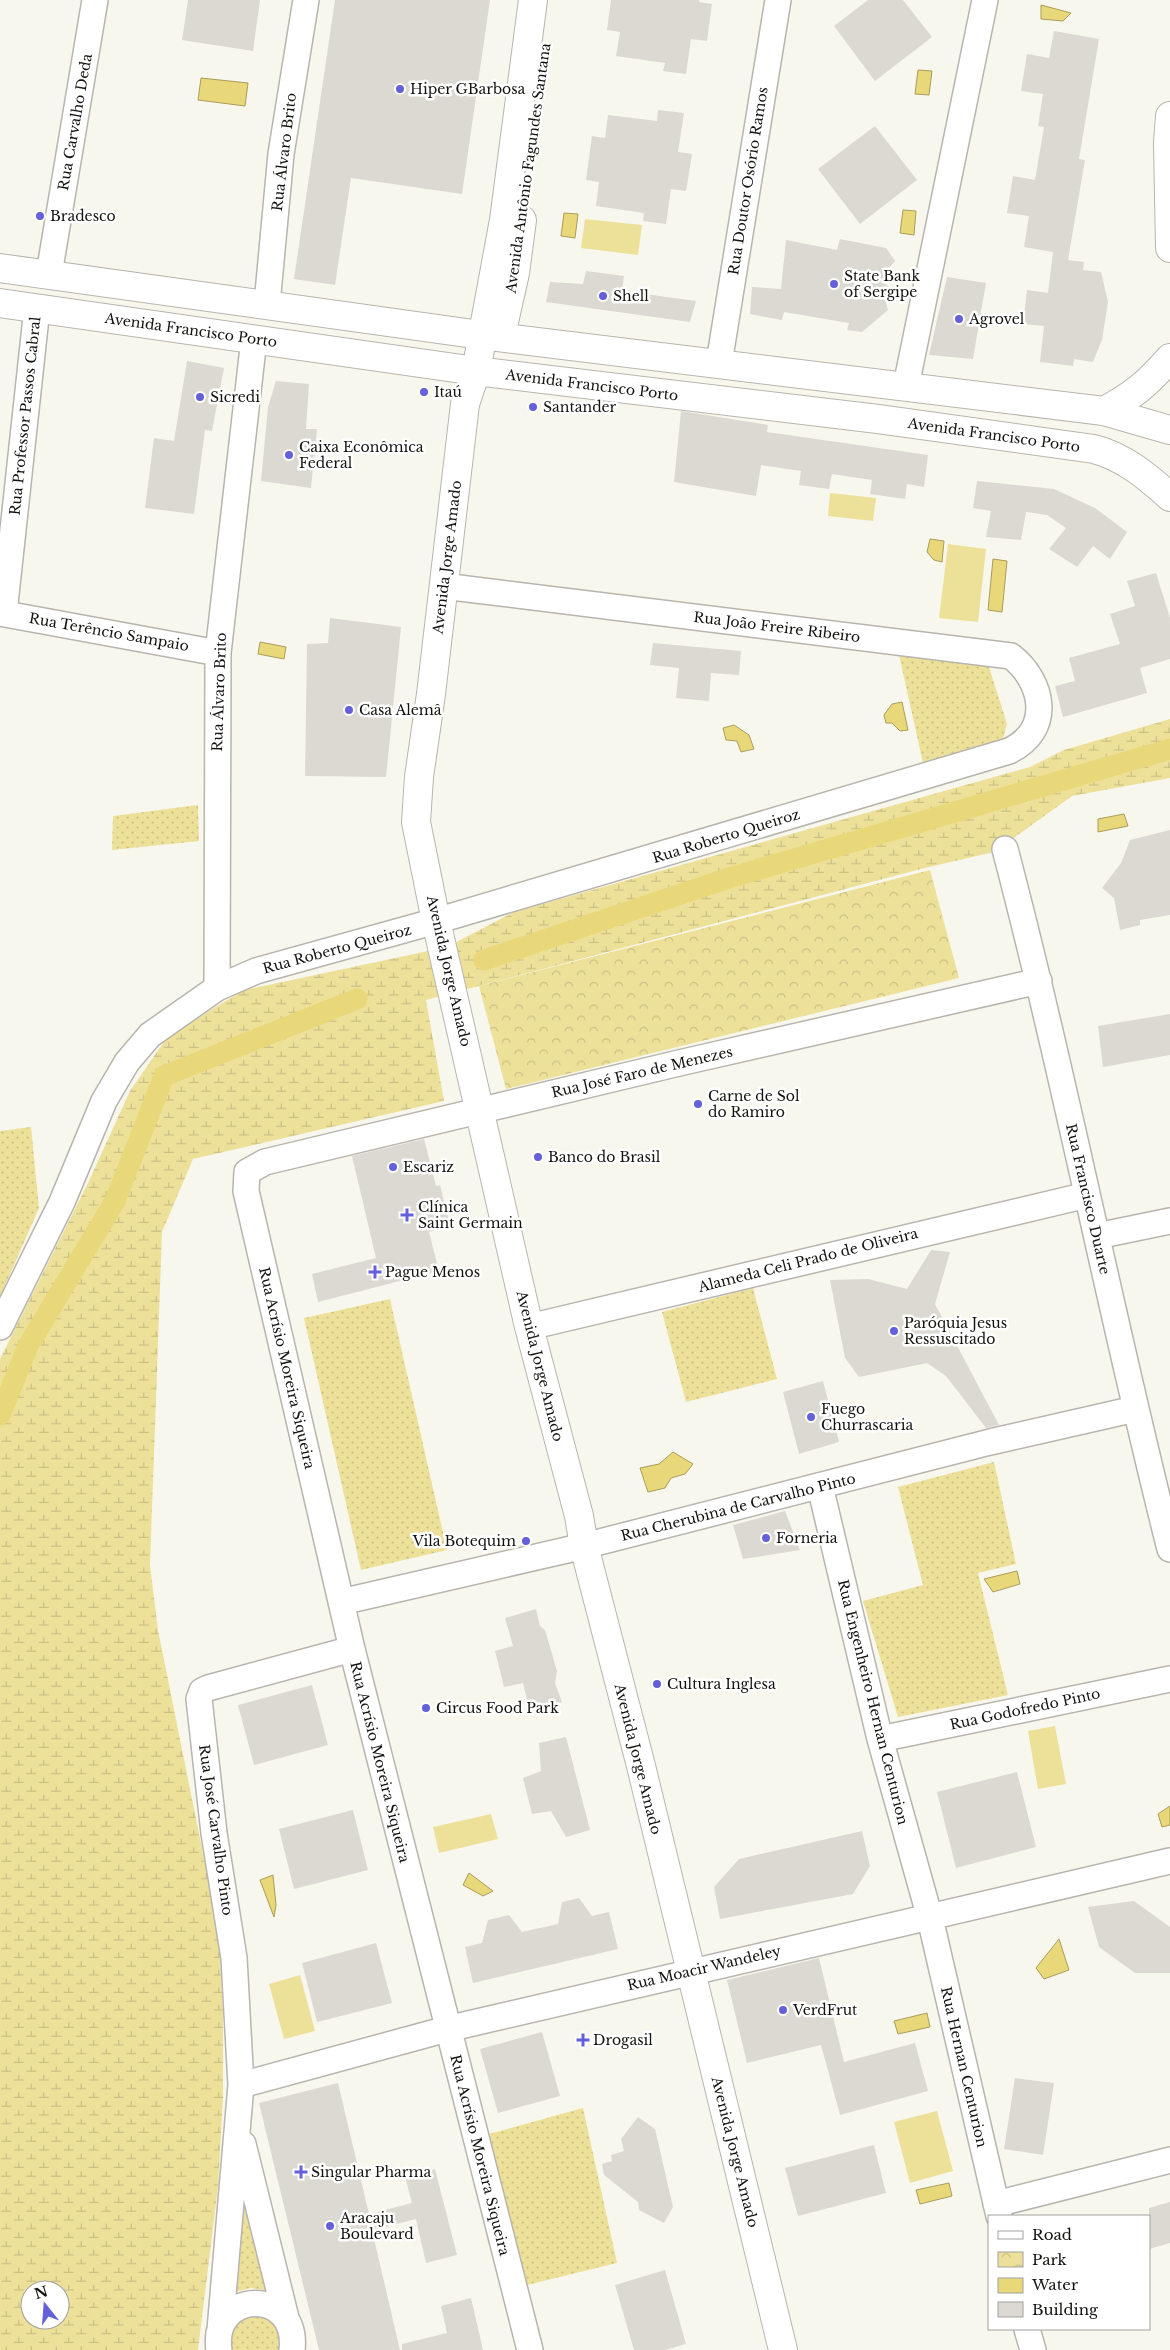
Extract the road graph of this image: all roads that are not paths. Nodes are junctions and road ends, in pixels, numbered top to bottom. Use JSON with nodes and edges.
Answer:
{"nodes":[{"id":1,"x":96,"y":0,"type":"edge"},
{"id":2,"x":306,"y":0,"type":"edge"},
{"id":3,"x":533,"y":0,"type":"edge"},
{"id":4,"x":552,"y":0,"type":"edge"},
{"id":5,"x":778,"y":0,"type":"edge"},
{"id":6,"x":985,"y":0,"type":"edge"},
{"id":7,"x":1170,"y":116,"type":"edge"},
{"id":8,"x":1170,"y":248,"type":"edge"},
{"id":9,"x":0,"y":268,"type":"edge"},
{"id":10,"x":49,"y":274,"type":"junction"},
{"id":11,"x":0,"y":304,"type":"edge"},
{"id":12,"x":267,"y":304,"type":"junction"},
{"id":13,"x":37,"y":308,"type":"junction"},
{"id":14,"x":491,"y":336,"type":"junction"},
{"id":15,"x":254,"y":339,"type":"junction"},
{"id":16,"x":1170,"y":358,"type":"edge"},
{"id":17,"x":719,"y":363,"type":"junction"},
{"id":18,"x":476,"y":371,"type":"junction"},
{"id":19,"x":906,"y":386,"type":"junction"},
{"id":20,"x":1104,"y":411,"type":"junction"},
{"id":21,"x":1170,"y":430,"type":"edge"},
{"id":22,"x":1170,"y":497,"type":"edge"},
{"id":23,"x":443,"y":586,"type":"junction"},
{"id":24,"x":2,"y":613,"type":"edge"},
{"id":25,"x":218,"y":653,"type":"junction"},
{"id":26,"x":1024,"y":742,"type":"joint"},
{"id":27,"x":1004,"y":849,"type":"dead end"},
{"id":28,"x":436,"y":921,"type":"junction"},
{"id":29,"x":1039,"y":980,"type":"junction"},
{"id":30,"x":217,"y":988,"type":"junction"},
{"id":31,"x":481,"y":1111,"type":"junction"},
{"id":32,"x":248,"y":1172,"type":"joint"},
{"id":33,"x":1086,"y":1195,"type":"junction"},
{"id":34,"x":1170,"y":1221,"type":"edge"},
{"id":35,"x":1097,"y":1236,"type":"junction"},
{"id":36,"x":0,"y":1327,"type":"edge"},
{"id":37,"x":529,"y":1327,"type":"junction"},
{"id":38,"x":1135,"y":1409,"type":"junction"},
{"id":39,"x":820,"y":1486,"type":"junction"},
{"id":40,"x":584,"y":1546,"type":"junction"},
{"id":41,"x":1170,"y":1549,"type":"edge"},
{"id":42,"x":341,"y":1602,"type":"junction"},
{"id":43,"x":352,"y":1649,"type":"junction"},
{"id":44,"x":1170,"y":1679,"type":"edge"},
{"id":45,"x":880,"y":1739,"type":"junction"},
{"id":46,"x":1170,"y":1861,"type":"edge"},
{"id":47,"x":930,"y":1918,"type":"junction"},
{"id":48,"x":690,"y":1971,"type":"junction"},
{"id":49,"x":448,"y":2029,"type":"junction"},
{"id":50,"x":241,"y":2085,"type":"junction"},
{"id":51,"x":239,"y":2125,"type":"junction"},
{"id":52,"x":1170,"y":2160,"type":"edge"},
{"id":53,"x":998,"y":2210,"type":"edge"},
{"id":54,"x":286,"y":2318,"type":"junction"},
{"id":55,"x":1027,"y":2330,"type":"edge"},
{"id":56,"x":220,"y":2340,"type":"edge"},
{"id":57,"x":292,"y":2350,"type":"edge"},
{"id":58,"x":530,"y":2350,"type":"edge"},
{"id":59,"x":783,"y":2350,"type":"edge"},
{"id":60,"x":1033,"y":2350,"type":"edge"}],
"edges":[{"from":1,"to":10,"type":"street","name":"Rua Carvalho Deda"},
{"from":2,"to":12,"type":"street","name":"Rua Álvaro Brito"},
{"from":3,"to":14,"type":"street","name":"Avenida Antônio Fagundes Santana"},
{"from":4,"to":14,"type":"street","name":"Avenida Antônio Fagundes Santana"},
{"from":5,"to":17,"type":"street","name":"Rua Doutor Osório Ramos"},
{"from":6,"to":19,"type":"street"},
{"from":7,"to":8,"type":"street"},
{"from":9,"to":10,"type":"street"},
{"from":10,"to":12,"type":"street"},
{"from":11,"to":13,"type":"street","name":"Avenida Francisco Porto"},
{"from":12,"to":14,"type":"street"},
{"from":13,"to":15,"type":"street","name":"Avenida Francisco Porto"},
{"from":13,"to":24,"type":"street","name":"Rua Professor Passos Cabral"},
{"from":14,"to":17,"type":"street"},
{"from":14,"to":18,"type":"street","name":"Avenida Jorge Amado"},
{"from":15,"to":18,"type":"street","name":"Avenida Francisco Porto"},
{"from":15,"to":25,"type":"street","name":"Rua Álvaro Brito"},
{"from":16,"to":20,"type":"street"},
{"from":17,"to":19,"type":"street"},
{"from":18,"to":22,"type":"street","name":"Avenida Francisco Porto"},
{"from":18,"to":23,"type":"street","name":"Avenida Jorge Amado"},
{"from":19,"to":20,"type":"street"},
{"from":20,"to":21,"type":"street"},
{"from":23,"to":26,"type":"street","name":"Rua João Freire Ribeiro"},
{"from":23,"to":28,"type":"street","name":"Avenida Jorge Amado"},
{"from":24,"to":25,"type":"street","name":"Rua Terêncio Sampaio"},
{"from":25,"to":30,"type":"street","name":"Rua Álvaro Brito"},
{"from":26,"to":28,"type":"street","name":"Rua Roberto Queiroz"},
{"from":27,"to":29,"type":"street","name":"Rua Francisco Duarte"},
{"from":28,"to":30,"type":"street","name":"Rua Roberto Queiroz"},
{"from":28,"to":31,"type":"street","name":"Avenida Jorge Amado"},
{"from":29,"to":31,"type":"street","name":"Rua José Faro de Menezes"},
{"from":29,"to":33,"type":"street","name":"Rua Francisco Duarte"},
{"from":30,"to":36,"type":"street","name":"Rua Roberto Queiroz"},
{"from":31,"to":32,"type":"street","name":"Rua José Faro de Menezes"},
{"from":31,"to":37,"type":"street","name":"Avenida Jorge Amado"},
{"from":32,"to":42,"type":"street","name":"Rua Acrísio Moreira Siqueira"},
{"from":33,"to":35,"type":"street","name":"Rua Francisco Duarte"},
{"from":33,"to":37,"type":"street","name":"Alameda Celi Prado de Oliveira"},
{"from":34,"to":35,"type":"street"},
{"from":35,"to":38,"type":"street","name":"Rua Francisco Duarte"},
{"from":37,"to":40,"type":"street","name":"Avenida Jorge Amado"},
{"from":38,"to":39,"type":"street","name":"Rua Cherubina de Carvalho Pinto"},
{"from":38,"to":41,"type":"street","name":"Rua Francisco Duarte"},
{"from":39,"to":40,"type":"street","name":"Rua Cherubina de Carvalho Pinto"},
{"from":39,"to":45,"type":"street","name":"Rua Engenheiro Hernan Centurion"},
{"from":40,"to":42,"type":"street","name":"Rua Cherubina de Carvalho Pinto"},
{"from":40,"to":48,"type":"street","name":"Avenida Jorge Amado"},
{"from":42,"to":43,"type":"street","name":"Rua Acrísio Moreira Siqueira"},
{"from":43,"to":49,"type":"street","name":"Rua Acrísio Moreira Siqueira"},
{"from":43,"to":50,"type":"street","name":"Rua José Carvalho Pinto"},
{"from":44,"to":45,"type":"street","name":"Rua Godofredo Pinto"},
{"from":45,"to":47,"type":"street","name":"Rua Engenheiro Hernan Centurion"},
{"from":46,"to":47,"type":"street","name":"Rua Moacir Wandeley"},
{"from":47,"to":48,"type":"street","name":"Rua Moacir Wandeley"},
{"from":47,"to":53,"type":"street","name":"Rua Hernan Centurion"},
{"from":48,"to":49,"type":"street","name":"Rua Moacir Wandeley"},
{"from":48,"to":59,"type":"street","name":"Avenida Jorge Amado"},
{"from":49,"to":50,"type":"street","name":"Rua Moacir Wandeley"},
{"from":49,"to":58,"type":"street","name":"Rua Acrísio Moreira Siqueira"},
{"from":50,"to":51,"type":"street","name":"Rua José Carvalho Pinto"},
{"from":51,"to":54,"type":"street","name":"Rua José Carvalho Pinto"},
{"from":51,"to":56,"type":"street","name":"Rua José Carvalho Pinto"},
{"from":52,"to":53,"type":"street"},
{"from":54,"to":56,"type":"street"},
{"from":54,"to":57,"type":"street","name":"Rua José Carvalho Pinto"},
{"from":55,"to":60,"type":"street"}]}
